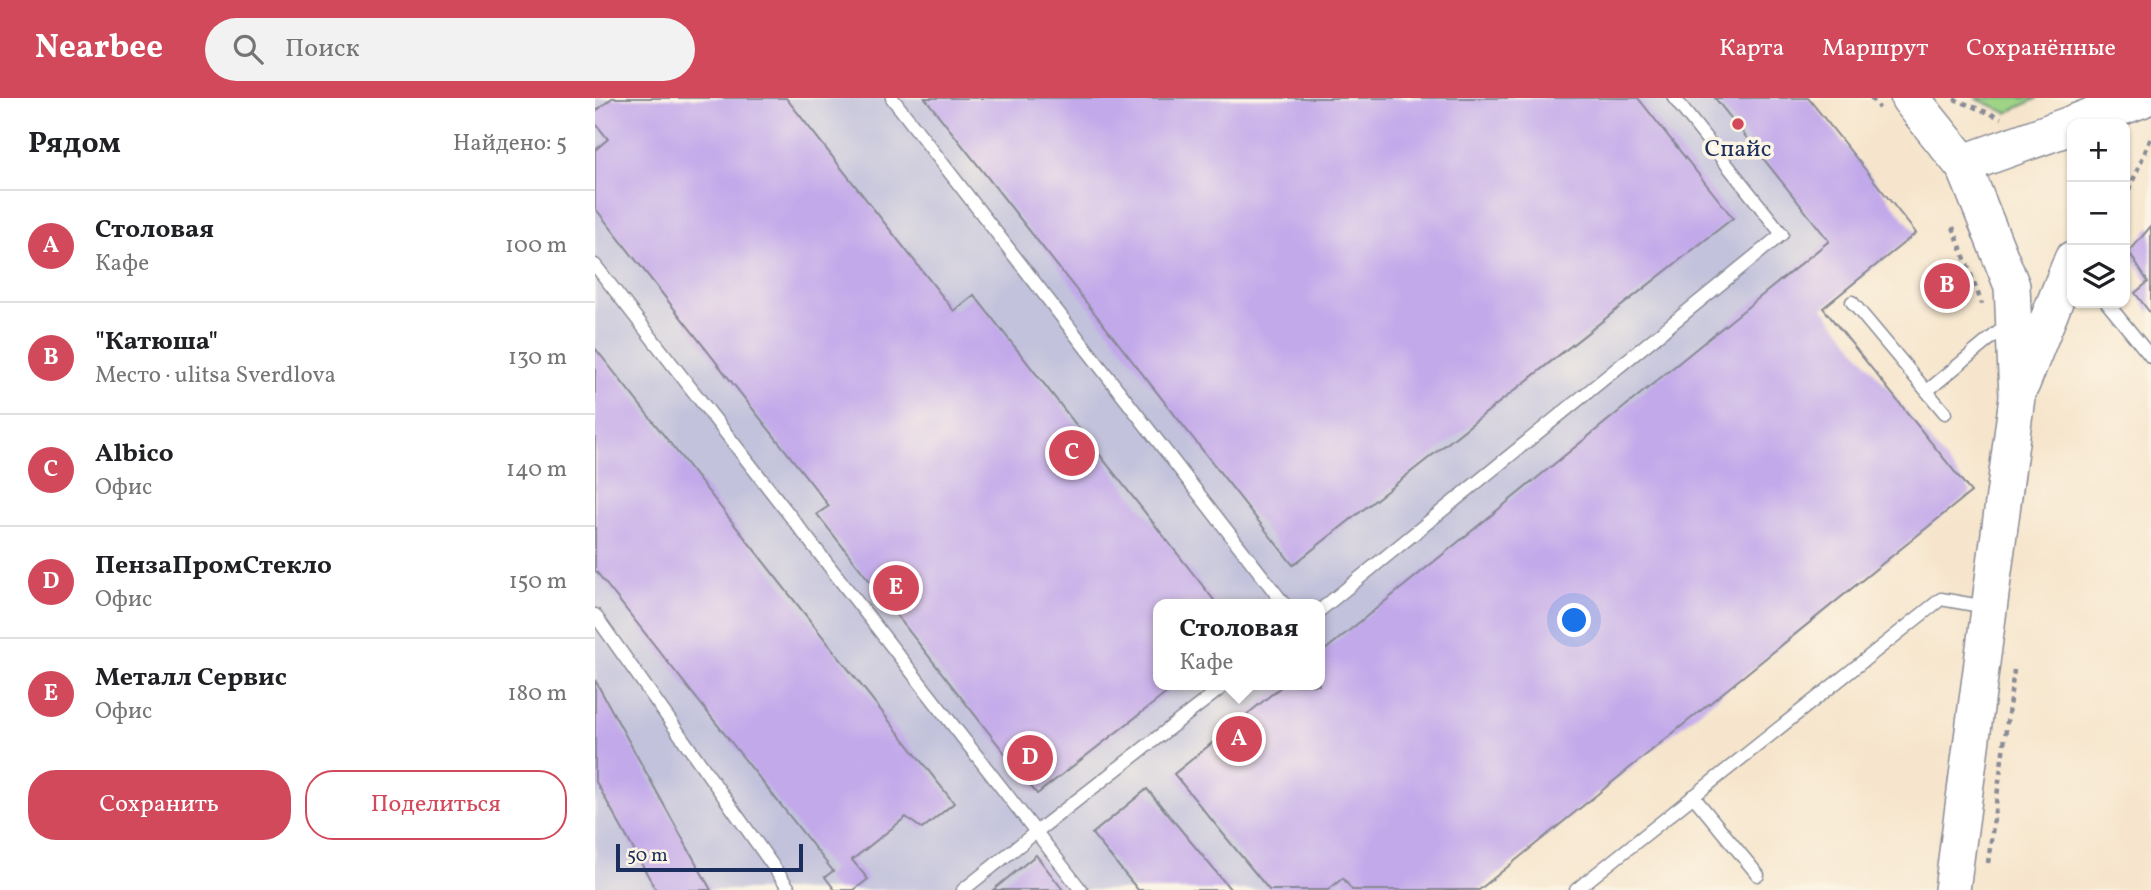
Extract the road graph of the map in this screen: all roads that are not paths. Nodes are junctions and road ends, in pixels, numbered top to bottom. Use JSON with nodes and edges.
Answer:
{"nodes":[{"id":1,"x":893,"y":98,"type":"edge"},
{"id":2,"x":1674,"y":98,"type":"edge"},
{"id":3,"x":1899,"y":108,"type":"edge"},
{"id":4,"x":2133,"y":109,"type":"edge"},
{"id":5,"x":2096,"y":119,"type":"edge"},
{"id":6,"x":2067,"y":127,"type":"edge"},
{"id":7,"x":1963,"y":164,"type":"junction"},
{"id":8,"x":595,"y":265,"type":"edge"},
{"id":9,"x":2067,"y":272,"type":"edge"},
{"id":10,"x":1852,"y":302,"type":"dead end"},
{"id":11,"x":2111,"y":308,"type":"edge"},
{"id":12,"x":2003,"y":328,"type":"junction"},
{"id":13,"x":2151,"y":357,"type":"edge"},
{"id":14,"x":1927,"y":391,"type":"junction"},
{"id":15,"x":2017,"y":397,"type":"junction"},
{"id":16,"x":1945,"y":413,"type":"dead end"},
{"id":17,"x":1280,"y":599,"type":"edge"},
{"id":18,"x":1325,"y":606,"type":"edge"},
{"id":19,"x":1990,"y":607,"type":"junction"},
{"id":20,"x":595,"y":615,"type":"edge"},
{"id":21,"x":1220,"y":690,"type":"edge"},
{"id":22,"x":1693,"y":796,"type":"junction"},
{"id":23,"x":1036,"y":832,"type":"junction"},
{"id":24,"x":1758,"y":875,"type":"dead end"},
{"id":25,"x":790,"y":890,"type":"edge"},
{"id":26,"x":963,"y":890,"type":"edge"},
{"id":27,"x":1081,"y":890,"type":"edge"},
{"id":28,"x":1576,"y":890,"type":"edge"},
{"id":29,"x":1952,"y":890,"type":"edge"}],
"edges":[{"from":1,"to":17,"type":"lane"},
{"from":2,"to":18,"type":"lane"},
{"from":3,"to":7,"type":"main road"},
{"from":4,"to":5,"type":"main road"},
{"from":6,"to":7,"type":"main road"},
{"from":7,"to":12,"type":"main road"},
{"from":8,"to":23,"type":"lane"},
{"from":9,"to":15,"type":"main road"},
{"from":10,"to":14,"type":"lane"},
{"from":11,"to":13,"type":"lane"},
{"from":12,"to":14,"type":"lane"},
{"from":12,"to":15,"type":"main road"},
{"from":14,"to":16,"type":"lane"},
{"from":15,"to":19,"type":"main road"},
{"from":19,"to":22,"type":"lane"},
{"from":19,"to":29,"type":"main road"},
{"from":20,"to":25,"type":"lane"},
{"from":21,"to":23,"type":"lane"},
{"from":22,"to":24,"type":"lane"},
{"from":22,"to":28,"type":"lane"},
{"from":23,"to":26,"type":"lane"},
{"from":23,"to":27,"type":"lane"}]}
